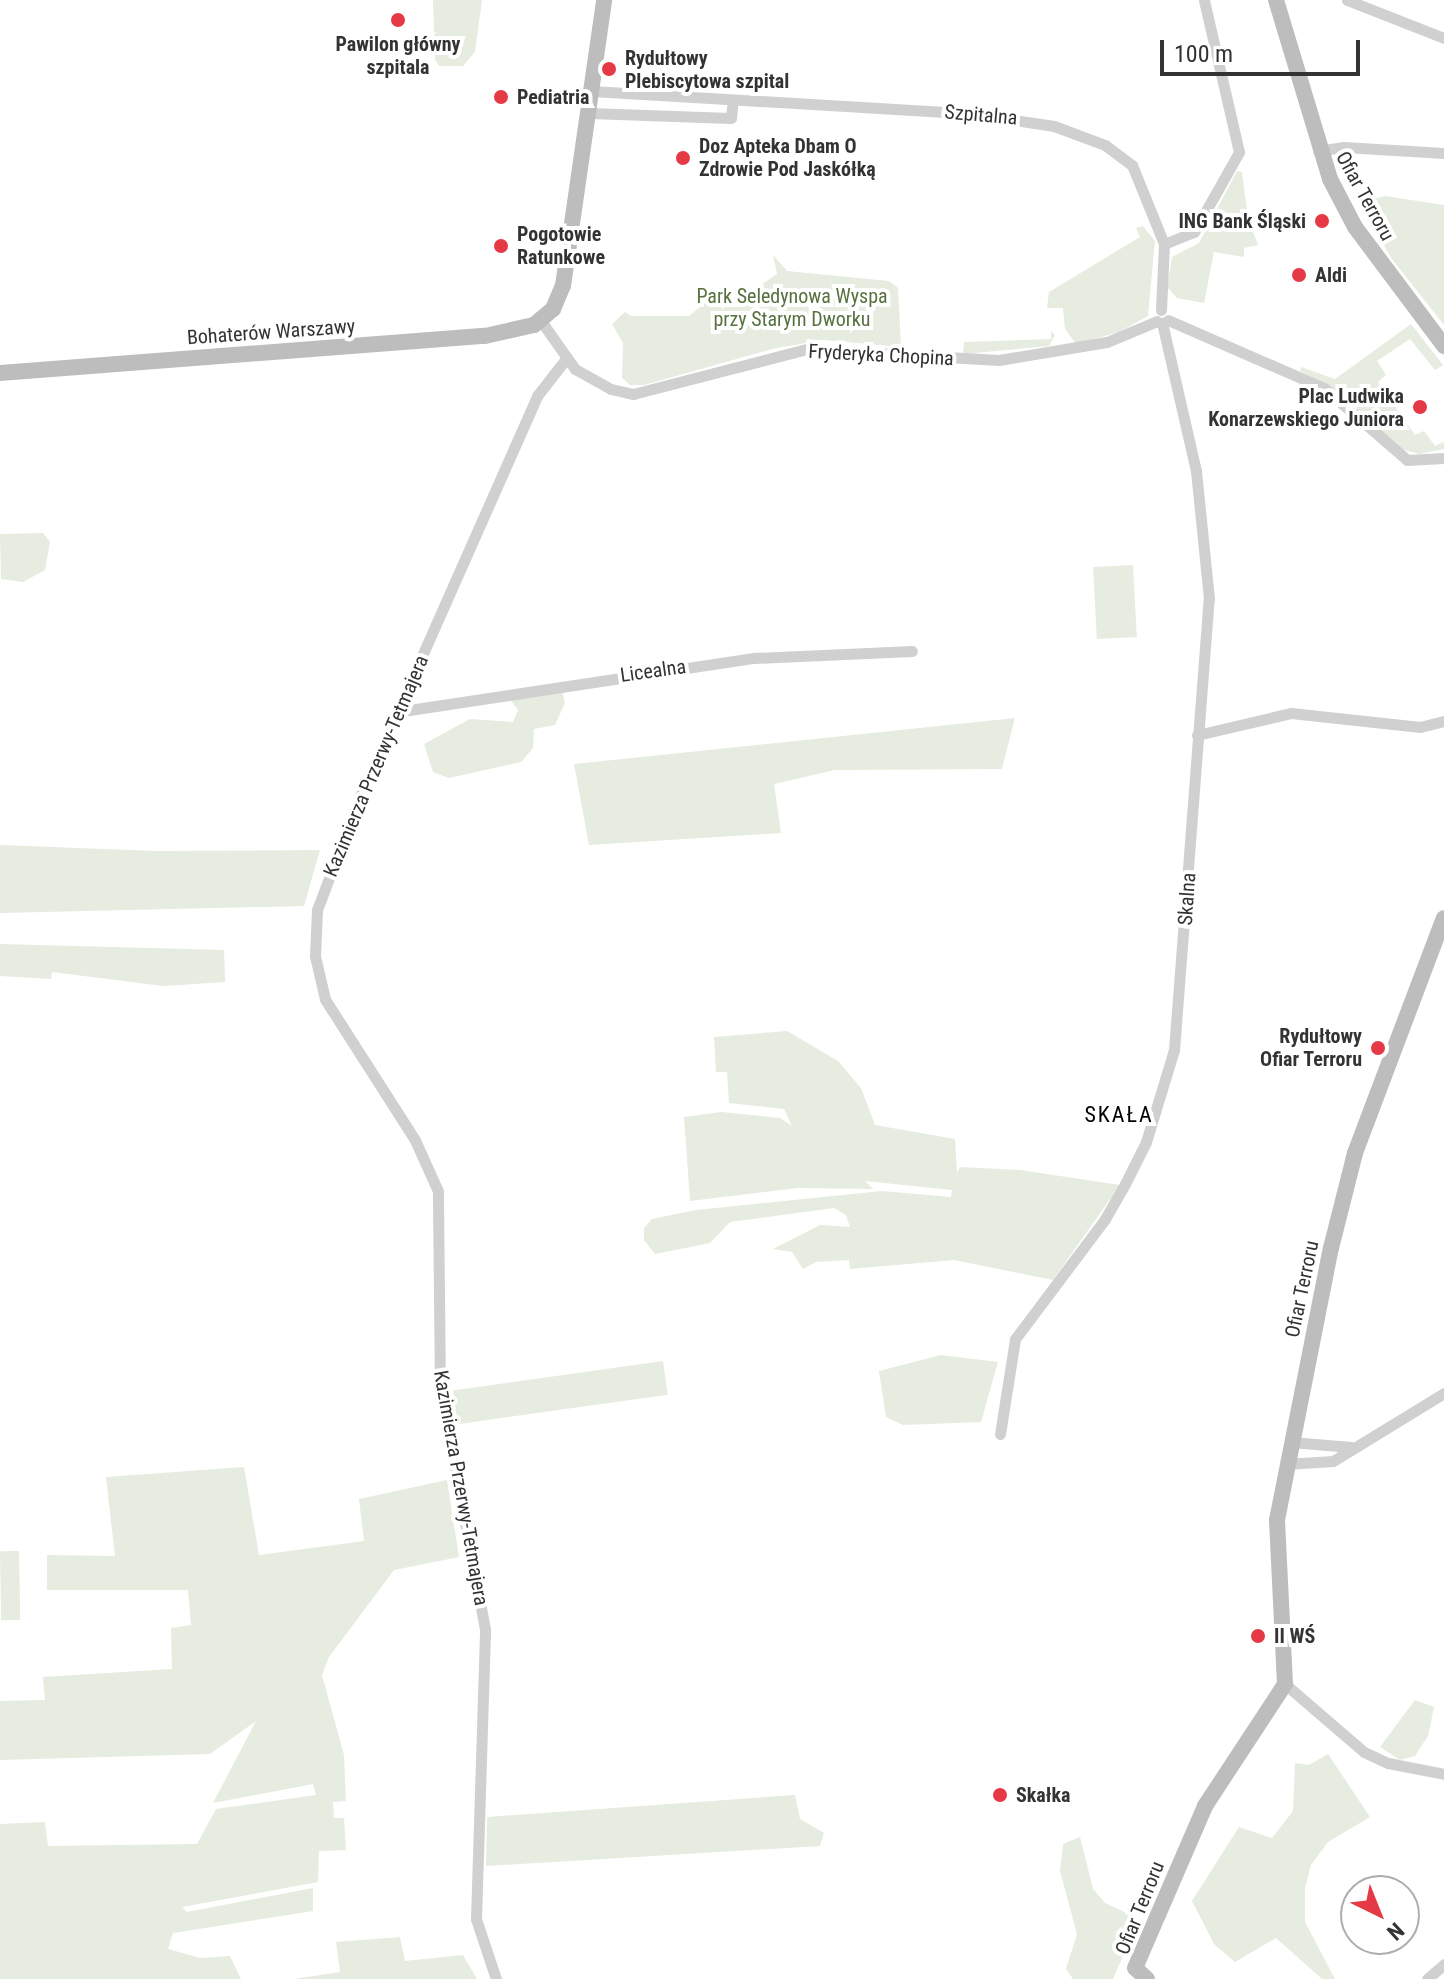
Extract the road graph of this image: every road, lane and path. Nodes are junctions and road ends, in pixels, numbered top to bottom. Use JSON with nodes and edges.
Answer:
{"nodes":[{"id":1,"x":604,"y":0,"type":"edge"},
{"id":2,"x":1204,"y":0,"type":"edge"},
{"id":3,"x":1276,"y":0,"type":"edge"},
{"id":4,"x":1347,"y":0,"type":"edge"},
{"id":5,"x":1444,"y":38,"type":"edge"},
{"id":6,"x":592,"y":91,"type":"junction"},
{"id":7,"x":733,"y":100,"type":"junction"},
{"id":8,"x":589,"y":113,"type":"junction"},
{"id":9,"x":1318,"y":151,"type":"junction"},
{"id":10,"x":1444,"y":153,"type":"edge"},
{"id":11,"x":1164,"y":244,"type":"junction"},
{"id":12,"x":1162,"y":318,"type":"junction"},
{"id":13,"x":541,"y":321,"type":"junction"},
{"id":14,"x":1444,"y":346,"type":"edge"},
{"id":15,"x":565,"y":360,"type":"junction"},
{"id":16,"x":0,"y":373,"type":"edge"},
{"id":17,"x":1444,"y":458,"type":"edge"},
{"id":18,"x":912,"y":651,"type":"dead end"},
{"id":19,"x":396,"y":712,"type":"junction"},
{"id":20,"x":1444,"y":721,"type":"edge"},
{"id":21,"x":1197,"y":735,"type":"junction"},
{"id":22,"x":1444,"y":918,"type":"edge"},
{"id":23,"x":1444,"y":1393,"type":"edge"},
{"id":24,"x":1000,"y":1434,"type":"dead end"},
{"id":25,"x":1291,"y":1442,"type":"junction"},
{"id":26,"x":1359,"y":1446,"type":"junction"},
{"id":27,"x":1286,"y":1464,"type":"junction"},
{"id":28,"x":1285,"y":1684,"type":"junction"},
{"id":29,"x":1444,"y":1774,"type":"edge"},
{"id":30,"x":1444,"y":1964,"type":"edge"},
{"id":31,"x":1137,"y":1975,"type":"edge"},
{"id":32,"x":496,"y":1979,"type":"edge"},
{"id":33,"x":1427,"y":1979,"type":"edge"}],
"edges":[{"from":1,"to":6,"type":"street"},
{"from":2,"to":11,"type":"street"},
{"from":3,"to":9,"type":"street","name":"Ofiar Terroru"},
{"from":4,"to":5,"type":"street"},
{"from":6,"to":7,"type":"street","name":"Szpitalna"},
{"from":6,"to":8,"type":"street"},
{"from":7,"to":8,"type":"street"},
{"from":7,"to":11,"type":"street","name":"Szpitalna"},
{"from":8,"to":13,"type":"street"},
{"from":9,"to":10,"type":"street"},
{"from":9,"to":14,"type":"street","name":"Ofiar Terroru"},
{"from":11,"to":12,"type":"street","name":"Szpitalna"},
{"from":12,"to":15,"type":"street","name":"Fryderyka Chopina"},
{"from":12,"to":17,"type":"street"},
{"from":12,"to":21,"type":"street","name":"Skalna"},
{"from":13,"to":15,"type":"street","name":"Fryderyka Chopina"},
{"from":13,"to":16,"type":"street","name":"Bohaterów Warszawy"},
{"from":15,"to":19,"type":"street","name":"Kazimierza Przerwy-Tetmajera"},
{"from":18,"to":19,"type":"street","name":"Licealna"},
{"from":19,"to":32,"type":"street","name":"Kazimierza Przerwy-Tetmajera"},
{"from":20,"to":21,"type":"street"},
{"from":21,"to":24,"type":"street","name":"Skalna"},
{"from":22,"to":25,"type":"street","name":"Ofiar Terroru"},
{"from":23,"to":26,"type":"street"},
{"from":25,"to":26,"type":"street"},
{"from":25,"to":27,"type":"street","name":"Ofiar Terroru"},
{"from":26,"to":27,"type":"street"},
{"from":27,"to":28,"type":"street","name":"Ofiar Terroru"},
{"from":28,"to":29,"type":"street"},
{"from":28,"to":31,"type":"street","name":"Ofiar Terroru"},
{"from":30,"to":33,"type":"street"}]}
